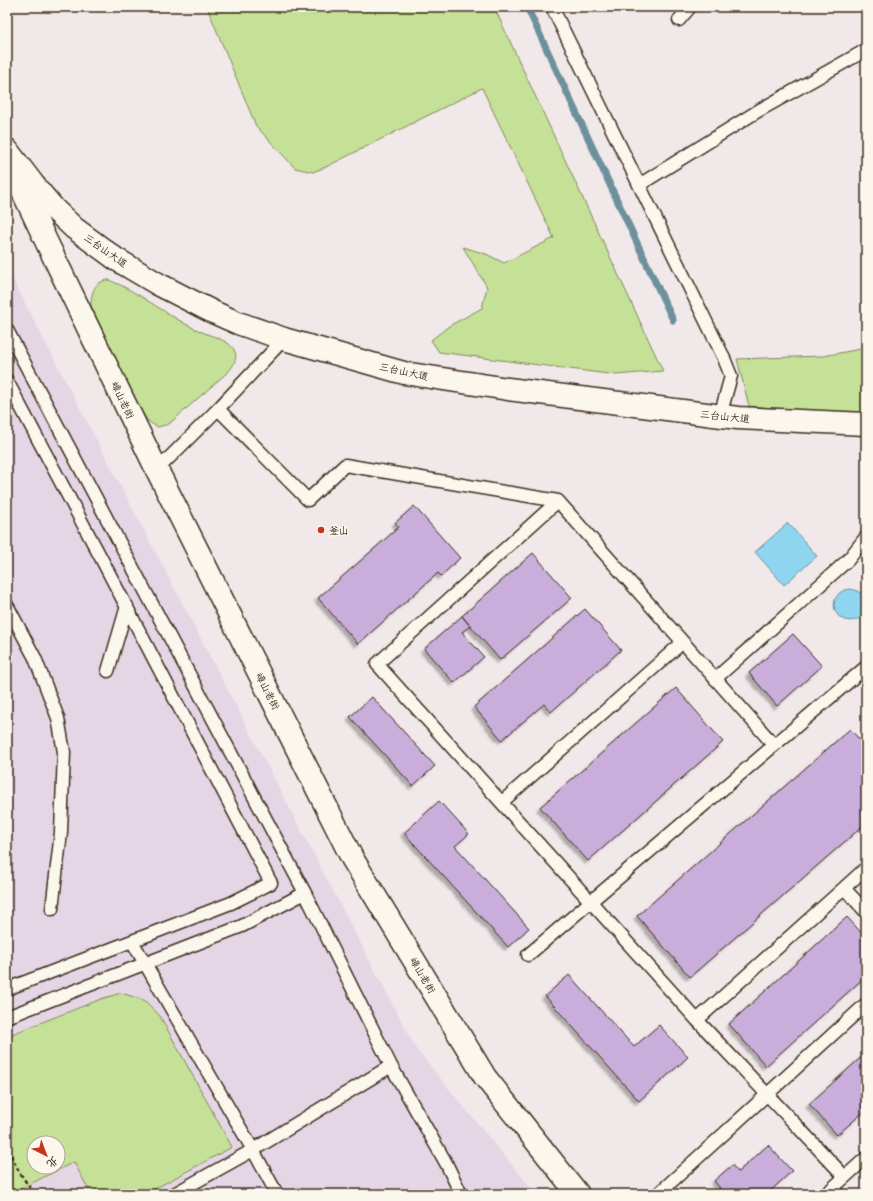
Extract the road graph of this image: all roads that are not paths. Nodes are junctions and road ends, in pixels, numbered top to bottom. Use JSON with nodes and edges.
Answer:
{"nodes":[{"id":1,"x":552,"y":7,"type":"edge"},
{"id":2,"x":690,"y":7,"type":"edge"},
{"id":3,"x":679,"y":20,"type":"dead end"},
{"id":4,"x":866,"y":50,"type":"edge"},
{"id":5,"x":7,"y":150,"type":"edge"},
{"id":6,"x":7,"y":158,"type":"edge"},
{"id":7,"x":639,"y":185,"type":"junction"},
{"id":8,"x":7,"y":330,"type":"edge"},
{"id":9,"x":284,"y":339,"type":"junction"},
{"id":10,"x":7,"y":381,"type":"edge"},
{"id":11,"x":218,"y":409,"type":"junction"},
{"id":12,"x":720,"y":416,"type":"junction"},
{"id":13,"x":866,"y":424,"type":"edge"},
{"id":14,"x":157,"y":470,"type":"junction"},
{"id":15,"x":558,"y":501,"type":"junction"},
{"id":16,"x":866,"y":537,"type":"edge"},
{"id":17,"x":7,"y":605,"type":"edge"},
{"id":18,"x":127,"y":606,"type":"junction"},
{"id":19,"x":683,"y":642,"type":"junction"},
{"id":20,"x":866,"y":667,"type":"edge"},
{"id":21,"x":108,"y":672,"type":"dead end"},
{"id":22,"x":715,"y":679,"type":"junction"},
{"id":23,"x":774,"y":745,"type":"junction"},
{"id":24,"x":502,"y":802,"type":"junction"},
{"id":25,"x":866,"y":868,"type":"edge"},
{"id":26,"x":844,"y":888,"type":"junction"},
{"id":27,"x":305,"y":893,"type":"junction"},
{"id":28,"x":591,"y":902,"type":"junction"},
{"id":29,"x":52,"y":909,"type":"dead end"},
{"id":30,"x":866,"y":912,"type":"edge"},
{"id":31,"x":132,"y":942,"type":"junction"},
{"id":32,"x":528,"y":955,"type":"dead end"},
{"id":33,"x":146,"y":964,"type":"junction"},
{"id":34,"x":7,"y":989,"type":"edge"},
{"id":35,"x":865,"y":1006,"type":"edge"},
{"id":36,"x":7,"y":1017,"type":"edge"},
{"id":37,"x":697,"y":1020,"type":"junction"},
{"id":38,"x":391,"y":1066,"type":"junction"},
{"id":39,"x":767,"y":1094,"type":"junction"},
{"id":40,"x":253,"y":1150,"type":"junction"},
{"id":41,"x":866,"y":1158,"type":"edge"},
{"id":42,"x":845,"y":1177,"type":"junction"},
{"id":43,"x":662,"y":1193,"type":"edge"},
{"id":44,"x":174,"y":1194,"type":"edge"},
{"id":45,"x":277,"y":1194,"type":"edge"},
{"id":46,"x":462,"y":1194,"type":"edge"},
{"id":47,"x":578,"y":1194,"type":"edge"},
{"id":48,"x":826,"y":1194,"type":"edge"}],
"edges":[{"from":1,"to":7,"type":"lane"},
{"from":2,"to":3,"type":"lane"},
{"from":4,"to":7,"type":"lane"},
{"from":5,"to":9,"type":"street","name":"三台山大道"},
{"from":6,"to":14,"type":"street","name":"嶂山老街"},
{"from":7,"to":12,"type":"lane"},
{"from":8,"to":27,"type":"lane"},
{"from":9,"to":11,"type":"lane"},
{"from":9,"to":12,"type":"street","name":"三台山大道"},
{"from":10,"to":18,"type":"lane"},
{"from":11,"to":14,"type":"lane"},
{"from":11,"to":15,"type":"lane"},
{"from":12,"to":13,"type":"street","name":"三台山大道"},
{"from":14,"to":47,"type":"street","name":"嶂山老街"},
{"from":15,"to":19,"type":"lane"},
{"from":15,"to":24,"type":"lane"},
{"from":16,"to":22,"type":"lane"},
{"from":17,"to":29,"type":"lane"},
{"from":18,"to":21,"type":"lane"},
{"from":18,"to":31,"type":"lane"},
{"from":19,"to":22,"type":"lane"},
{"from":19,"to":24,"type":"lane"},
{"from":20,"to":23,"type":"lane"},
{"from":22,"to":23,"type":"lane"},
{"from":23,"to":28,"type":"lane"},
{"from":24,"to":28,"type":"lane"},
{"from":25,"to":26,"type":"lane"},
{"from":26,"to":30,"type":"lane"},
{"from":26,"to":37,"type":"lane"},
{"from":27,"to":33,"type":"lane"},
{"from":27,"to":38,"type":"lane"},
{"from":28,"to":32,"type":"lane"},
{"from":28,"to":37,"type":"lane"},
{"from":31,"to":33,"type":"lane"},
{"from":31,"to":34,"type":"lane"},
{"from":33,"to":36,"type":"lane"},
{"from":33,"to":40,"type":"lane"},
{"from":35,"to":39,"type":"lane"},
{"from":37,"to":39,"type":"lane"},
{"from":38,"to":40,"type":"lane"},
{"from":38,"to":46,"type":"lane"},
{"from":39,"to":42,"type":"lane"},
{"from":39,"to":43,"type":"lane"},
{"from":40,"to":44,"type":"lane"},
{"from":40,"to":45,"type":"lane"},
{"from":41,"to":42,"type":"lane"},
{"from":42,"to":48,"type":"lane"}]}
